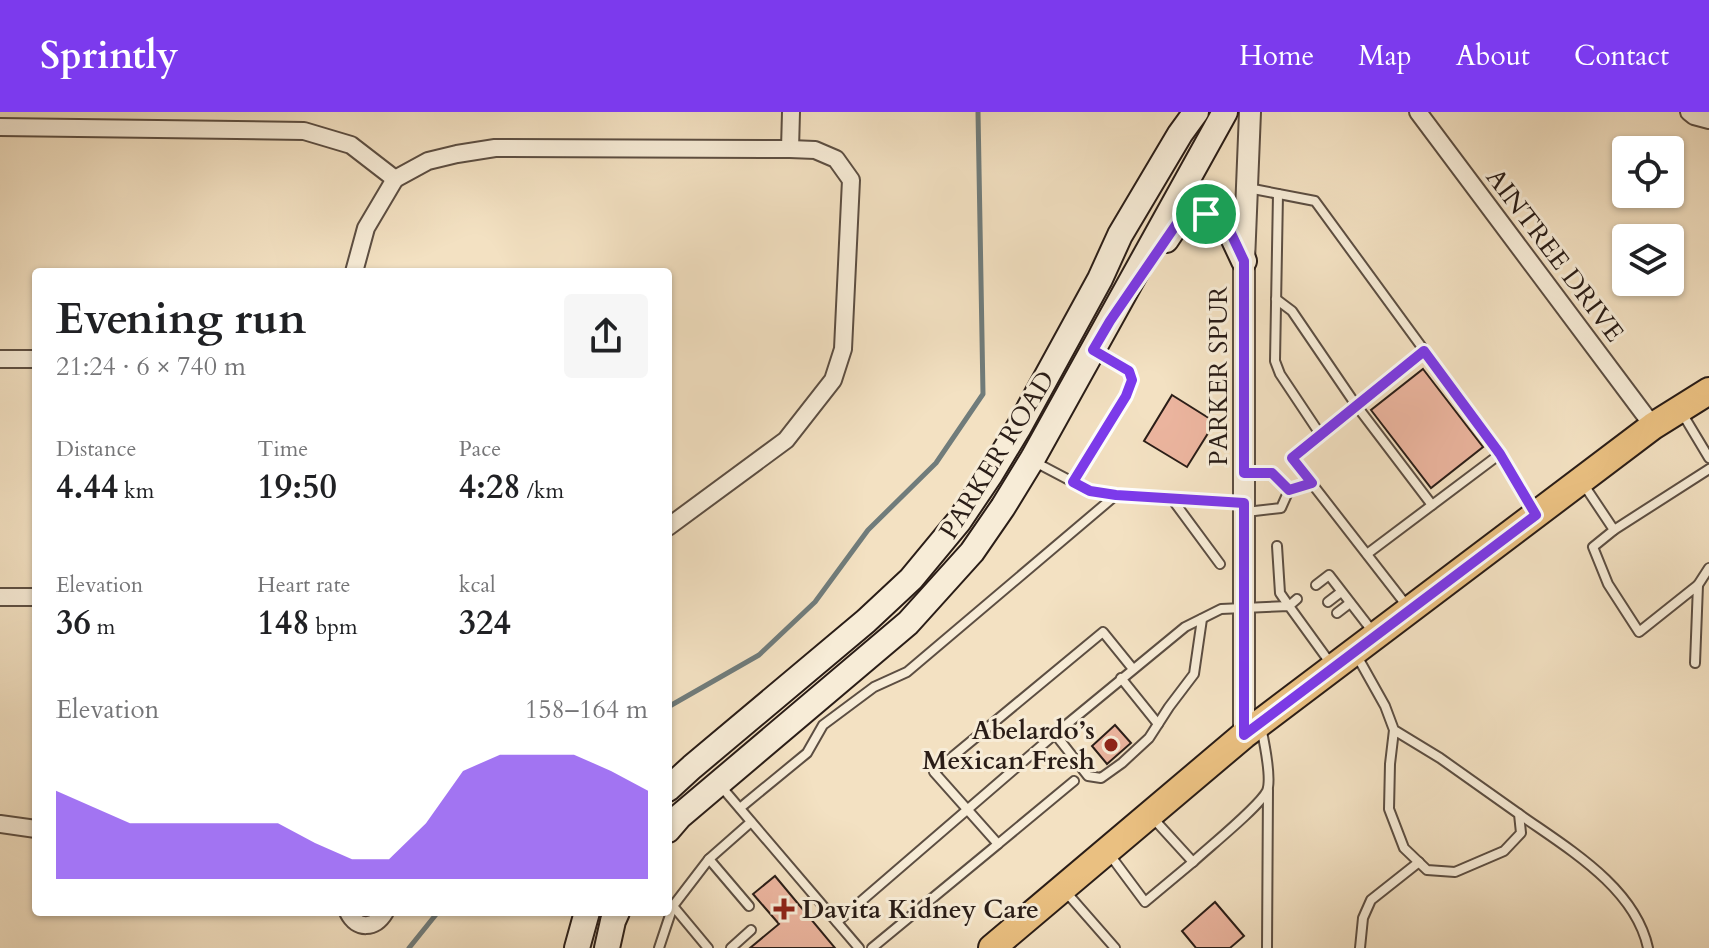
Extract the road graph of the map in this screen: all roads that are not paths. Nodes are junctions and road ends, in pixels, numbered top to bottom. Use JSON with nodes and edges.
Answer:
{"nodes":[{"id":1,"x":791,"y":112,"type":"edge"},
{"id":2,"x":1179,"y":112,"type":"edge"},
{"id":3,"x":1196,"y":112,"type":"edge"},
{"id":4,"x":1225,"y":112,"type":"edge"},
{"id":5,"x":1250,"y":112,"type":"edge"},
{"id":6,"x":1418,"y":112,"type":"edge"},
{"id":7,"x":1689,"y":112,"type":"edge"},
{"id":8,"x":1709,"y":120,"type":"edge"},
{"id":9,"x":0,"y":127,"type":"edge"},
{"id":10,"x":790,"y":149,"type":"junction"},
{"id":11,"x":395,"y":179,"type":"junction"},
{"id":12,"x":1247,"y":188,"type":"junction"},
{"id":13,"x":1148,"y":189,"type":"junction"},
{"id":14,"x":1278,"y":194,"type":"junction"},
{"id":15,"x":1244,"y":261,"type":"junction"},
{"id":16,"x":355,"y":268,"type":"edge"},
{"id":17,"x":1276,"y":299,"type":"junction"},
{"id":18,"x":1110,"y":321,"type":"junction"},
{"id":19,"x":1068,"y":337,"type":"junction"},
{"id":20,"x":1093,"y":350,"type":"junction"},
{"id":21,"x":1424,"y":351,"type":"junction"},
{"id":22,"x":0,"y":359,"type":"edge"},
{"id":23,"x":32,"y":359,"type":"edge"},
{"id":24,"x":1709,"y":391,"type":"edge"},
{"id":25,"x":1356,"y":405,"type":"junction"},
{"id":26,"x":1679,"y":409,"type":"junction"},
{"id":27,"x":1653,"y":426,"type":"junction"},
{"id":28,"x":1320,"y":434,"type":"junction"},
{"id":29,"x":1500,"y":454,"type":"junction"},
{"id":30,"x":1709,"y":458,"type":"edge"},
{"id":31,"x":1032,"y":461,"type":"junction"},
{"id":32,"x":1709,"y":469,"type":"edge"},
{"id":33,"x":1244,"y":473,"type":"junction"},
{"id":34,"x":1581,"y":481,"type":"junction"},
{"id":35,"x":1073,"y":482,"type":"junction"},
{"id":36,"x":1312,"y":483,"type":"junction"},
{"id":37,"x":1289,"y":490,"type":"junction"},
{"id":38,"x":1116,"y":495,"type":"junction"},
{"id":39,"x":1172,"y":499,"type":"junction"},
{"id":40,"x":1432,"y":505,"type":"junction"},
{"id":41,"x":1244,"y":508,"type":"junction"},
{"id":42,"x":1536,"y":515,"type":"junction"},
{"id":43,"x":672,"y":524,"type":"edge"},
{"id":44,"x":1614,"y":530,"type":"junction"},
{"id":45,"x":1277,"y":546,"type":"dead end"},
{"id":46,"x":1367,"y":554,"type":"junction"},
{"id":47,"x":1220,"y":564,"type":"dead end"},
{"id":48,"x":1709,"y":568,"type":"edge"},
{"id":49,"x":1316,"y":585,"type":"dead end"},
{"id":50,"x":1698,"y":585,"type":"junction"},
{"id":51,"x":1341,"y":592,"type":"junction"},
{"id":52,"x":0,"y":597,"type":"edge"},
{"id":53,"x":32,"y":597,"type":"edge"},
{"id":54,"x":1293,"y":602,"type":"junction"},
{"id":55,"x":1328,"y":602,"type":"dead end"},
{"id":56,"x":1350,"y":603,"type":"junction"},
{"id":57,"x":1245,"y":608,"type":"junction"},
{"id":58,"x":1410,"y":610,"type":"junction"},
{"id":59,"x":1337,"y":613,"type":"dead end"},
{"id":60,"x":1310,"y":617,"type":"dead end"},
{"id":61,"x":1202,"y":619,"type":"junction"},
{"id":62,"x":1302,"y":623,"type":"junction"},
{"id":63,"x":1355,"y":652,"type":"junction"},
{"id":64,"x":1695,"y":663,"type":"dead end"},
{"id":65,"x":1133,"y":669,"type":"junction"},
{"id":66,"x":1121,"y":678,"type":"junction"},
{"id":67,"x":1158,"y":724,"type":"junction"},
{"id":68,"x":1252,"y":730,"type":"junction"},
{"id":69,"x":1394,"y":730,"type":"junction"},
{"id":70,"x":1055,"y":734,"type":"junction"},
{"id":71,"x":1074,"y":781,"type":"dead end"},
{"id":72,"x":719,"y":784,"type":"junction"},
{"id":73,"x":672,"y":785,"type":"edge"},
{"id":74,"x":1268,"y":789,"type":"junction"},
{"id":75,"x":740,"y":808,"type":"junction"},
{"id":76,"x":967,"y":810,"type":"junction"},
{"id":77,"x":1519,"y":814,"type":"junction"},
{"id":78,"x":1150,"y":815,"type":"junction"},
{"id":79,"x":751,"y":822,"type":"junction"},
{"id":80,"x":0,"y":824,"type":"edge"},
{"id":81,"x":672,"y":825,"type":"edge"},
{"id":82,"x":32,"y":828,"type":"edge"},
{"id":83,"x":998,"y":844,"type":"junction"},
{"id":84,"x":1107,"y":852,"type":"junction"},
{"id":85,"x":709,"y":859,"type":"junction"},
{"id":86,"x":1193,"y":862,"type":"junction"},
{"id":87,"x":1419,"y":862,"type":"junction"},
{"id":88,"x":1063,"y":889,"type":"junction"},
{"id":89,"x":673,"y":906,"type":"junction"},
{"id":90,"x":749,"y":906,"type":"dead end"},
{"id":91,"x":672,"y":909,"type":"edge"},
{"id":92,"x":351,"y":916,"type":"edge"},
{"id":93,"x":382,"y":916,"type":"edge"},
{"id":94,"x":586,"y":916,"type":"edge"},
{"id":95,"x":615,"y":916,"type":"edge"},
{"id":96,"x":670,"y":916,"type":"edge"},
{"id":97,"x":837,"y":922,"type":"junction"},
{"id":98,"x":751,"y":930,"type":"dead end"},
{"id":99,"x":577,"y":948,"type":"edge"},
{"id":100,"x":607,"y":948,"type":"edge"},
{"id":101,"x":659,"y":948,"type":"edge"},
{"id":102,"x":708,"y":948,"type":"edge"},
{"id":103,"x":731,"y":948,"type":"edge"},
{"id":104,"x":859,"y":948,"type":"edge"},
{"id":105,"x":872,"y":948,"type":"edge"},
{"id":106,"x":992,"y":948,"type":"edge"},
{"id":107,"x":1115,"y":948,"type":"edge"},
{"id":108,"x":1267,"y":948,"type":"edge"},
{"id":109,"x":1360,"y":948,"type":"edge"},
{"id":110,"x":1648,"y":948,"type":"edge"}],
"edges":[{"from":1,"to":10,"type":"street"},
{"from":2,"to":13,"type":"main road","name":"PARKER ROAD"},
{"from":3,"to":13,"type":"main road","name":"PARKER ROAD"},
{"from":4,"to":18,"type":"main road","name":"PARKER ROAD"},
{"from":5,"to":12,"type":"street","name":"PARKER SPUR"},
{"from":6,"to":27,"type":"street","name":"AINTREE DRIVE"},
{"from":7,"to":8,"type":"street"},
{"from":9,"to":11,"type":"street"},
{"from":10,"to":11,"type":"street"},
{"from":10,"to":43,"type":"street"},
{"from":11,"to":16,"type":"street"},
{"from":12,"to":14,"type":"lane"},
{"from":12,"to":15,"type":"street","name":"PARKER SPUR"},
{"from":13,"to":19,"type":"main road","name":"PARKER ROAD"},
{"from":14,"to":17,"type":"lane"},
{"from":14,"to":21,"type":"lane"},
{"from":15,"to":18,"type":"main road"},
{"from":15,"to":33,"type":"street","name":"PARKER SPUR"},
{"from":17,"to":25,"type":"lane"},
{"from":17,"to":28,"type":"lane"},
{"from":18,"to":20,"type":"main road","name":"PARKER ROAD"},
{"from":19,"to":20,"type":"lane"},
{"from":19,"to":73,"type":"main road","name":"PARKER ROAD"},
{"from":20,"to":31,"type":"main road","name":"PARKER ROAD"},
{"from":20,"to":35,"type":"lane"},
{"from":21,"to":25,"type":"lane"},
{"from":21,"to":29,"type":"lane"},
{"from":22,"to":23,"type":"street"},
{"from":24,"to":26,"type":"main road"},
{"from":25,"to":28,"type":"lane"},
{"from":25,"to":40,"type":"lane"},
{"from":26,"to":27,"type":"main road"},
{"from":26,"to":30,"type":"lane"},
{"from":27,"to":34,"type":"main road"},
{"from":28,"to":36,"type":"lane"},
{"from":29,"to":40,"type":"lane"},
{"from":29,"to":42,"type":"lane"},
{"from":31,"to":35,"type":"lane"},
{"from":31,"to":72,"type":"main road","name":"PARKER ROAD"},
{"from":32,"to":44,"type":"lane"},
{"from":33,"to":37,"type":"lane"},
{"from":33,"to":41,"type":"street","name":"PARKER SPUR"},
{"from":34,"to":42,"type":"main road"},
{"from":34,"to":44,"type":"lane"},
{"from":35,"to":38,"type":"lane"},
{"from":36,"to":37,"type":"lane"},
{"from":36,"to":46,"type":"lane"},
{"from":37,"to":41,"type":"lane"},
{"from":38,"to":39,"type":"lane"},
{"from":38,"to":75,"type":"lane"},
{"from":39,"to":41,"type":"lane"},
{"from":39,"to":47,"type":"lane"},
{"from":40,"to":46,"type":"lane"},
{"from":41,"to":57,"type":"street","name":"PARKER SPUR"},
{"from":42,"to":58,"type":"main road"},
{"from":44,"to":50,"type":"lane"},
{"from":45,"to":54,"type":"lane"},
{"from":46,"to":58,"type":"lane"},
{"from":48,"to":50,"type":"lane"},
{"from":49,"to":51,"type":"lane"},
{"from":50,"to":64,"type":"lane"},
{"from":51,"to":55,"type":"lane"},
{"from":51,"to":56,"type":"lane"},
{"from":52,"to":53,"type":"street"},
{"from":54,"to":57,"type":"lane"},
{"from":54,"to":62,"type":"lane"},
{"from":56,"to":59,"type":"lane"},
{"from":56,"to":63,"type":"lane"},
{"from":57,"to":61,"type":"lane"},
{"from":57,"to":68,"type":"street","name":"PARKER SPUR"},
{"from":58,"to":63,"type":"main road"},
{"from":60,"to":62,"type":"lane"},
{"from":61,"to":65,"type":"lane"},
{"from":61,"to":67,"type":"lane"},
{"from":62,"to":63,"type":"lane"},
{"from":63,"to":68,"type":"main road"},
{"from":63,"to":69,"type":"lane"},
{"from":65,"to":66,"type":"lane"},
{"from":65,"to":76,"type":"lane"},
{"from":66,"to":67,"type":"lane"},
{"from":66,"to":70,"type":"lane"},
{"from":67,"to":70,"type":"lane"},
{"from":68,"to":74,"type":"lane"},
{"from":68,"to":78,"type":"main road"},
{"from":69,"to":77,"type":"lane"},
{"from":69,"to":87,"type":"lane"},
{"from":70,"to":76,"type":"lane"},
{"from":71,"to":83,"type":"lane"},
{"from":72,"to":75,"type":"lane"},
{"from":72,"to":81,"type":"main road","name":"PARKER ROAD"},
{"from":74,"to":86,"type":"lane"},
{"from":74,"to":108,"type":"lane"},
{"from":75,"to":79,"type":"lane"},
{"from":76,"to":83,"type":"lane"},
{"from":76,"to":97,"type":"lane"},
{"from":77,"to":87,"type":"lane"},
{"from":77,"to":110,"type":"lane"},
{"from":78,"to":84,"type":"main road"},
{"from":78,"to":86,"type":"lane"},
{"from":79,"to":85,"type":"lane"},
{"from":79,"to":97,"type":"lane"},
{"from":80,"to":82,"type":"street"},
{"from":83,"to":105,"type":"lane"},
{"from":84,"to":86,"type":"lane"},
{"from":84,"to":88,"type":"main road"},
{"from":85,"to":89,"type":"lane"},
{"from":85,"to":90,"type":"lane"},
{"from":87,"to":109,"type":"lane"},
{"from":88,"to":106,"type":"main road"},
{"from":88,"to":107,"type":"lane"},
{"from":89,"to":91,"type":"lane"},
{"from":89,"to":102,"type":"lane"},
{"from":92,"to":93,"type":"street"},
{"from":94,"to":99,"type":"main road"},
{"from":95,"to":100,"type":"main road"},
{"from":96,"to":101,"type":"lane"},
{"from":97,"to":104,"type":"lane"},
{"from":98,"to":103,"type":"lane"}]}
